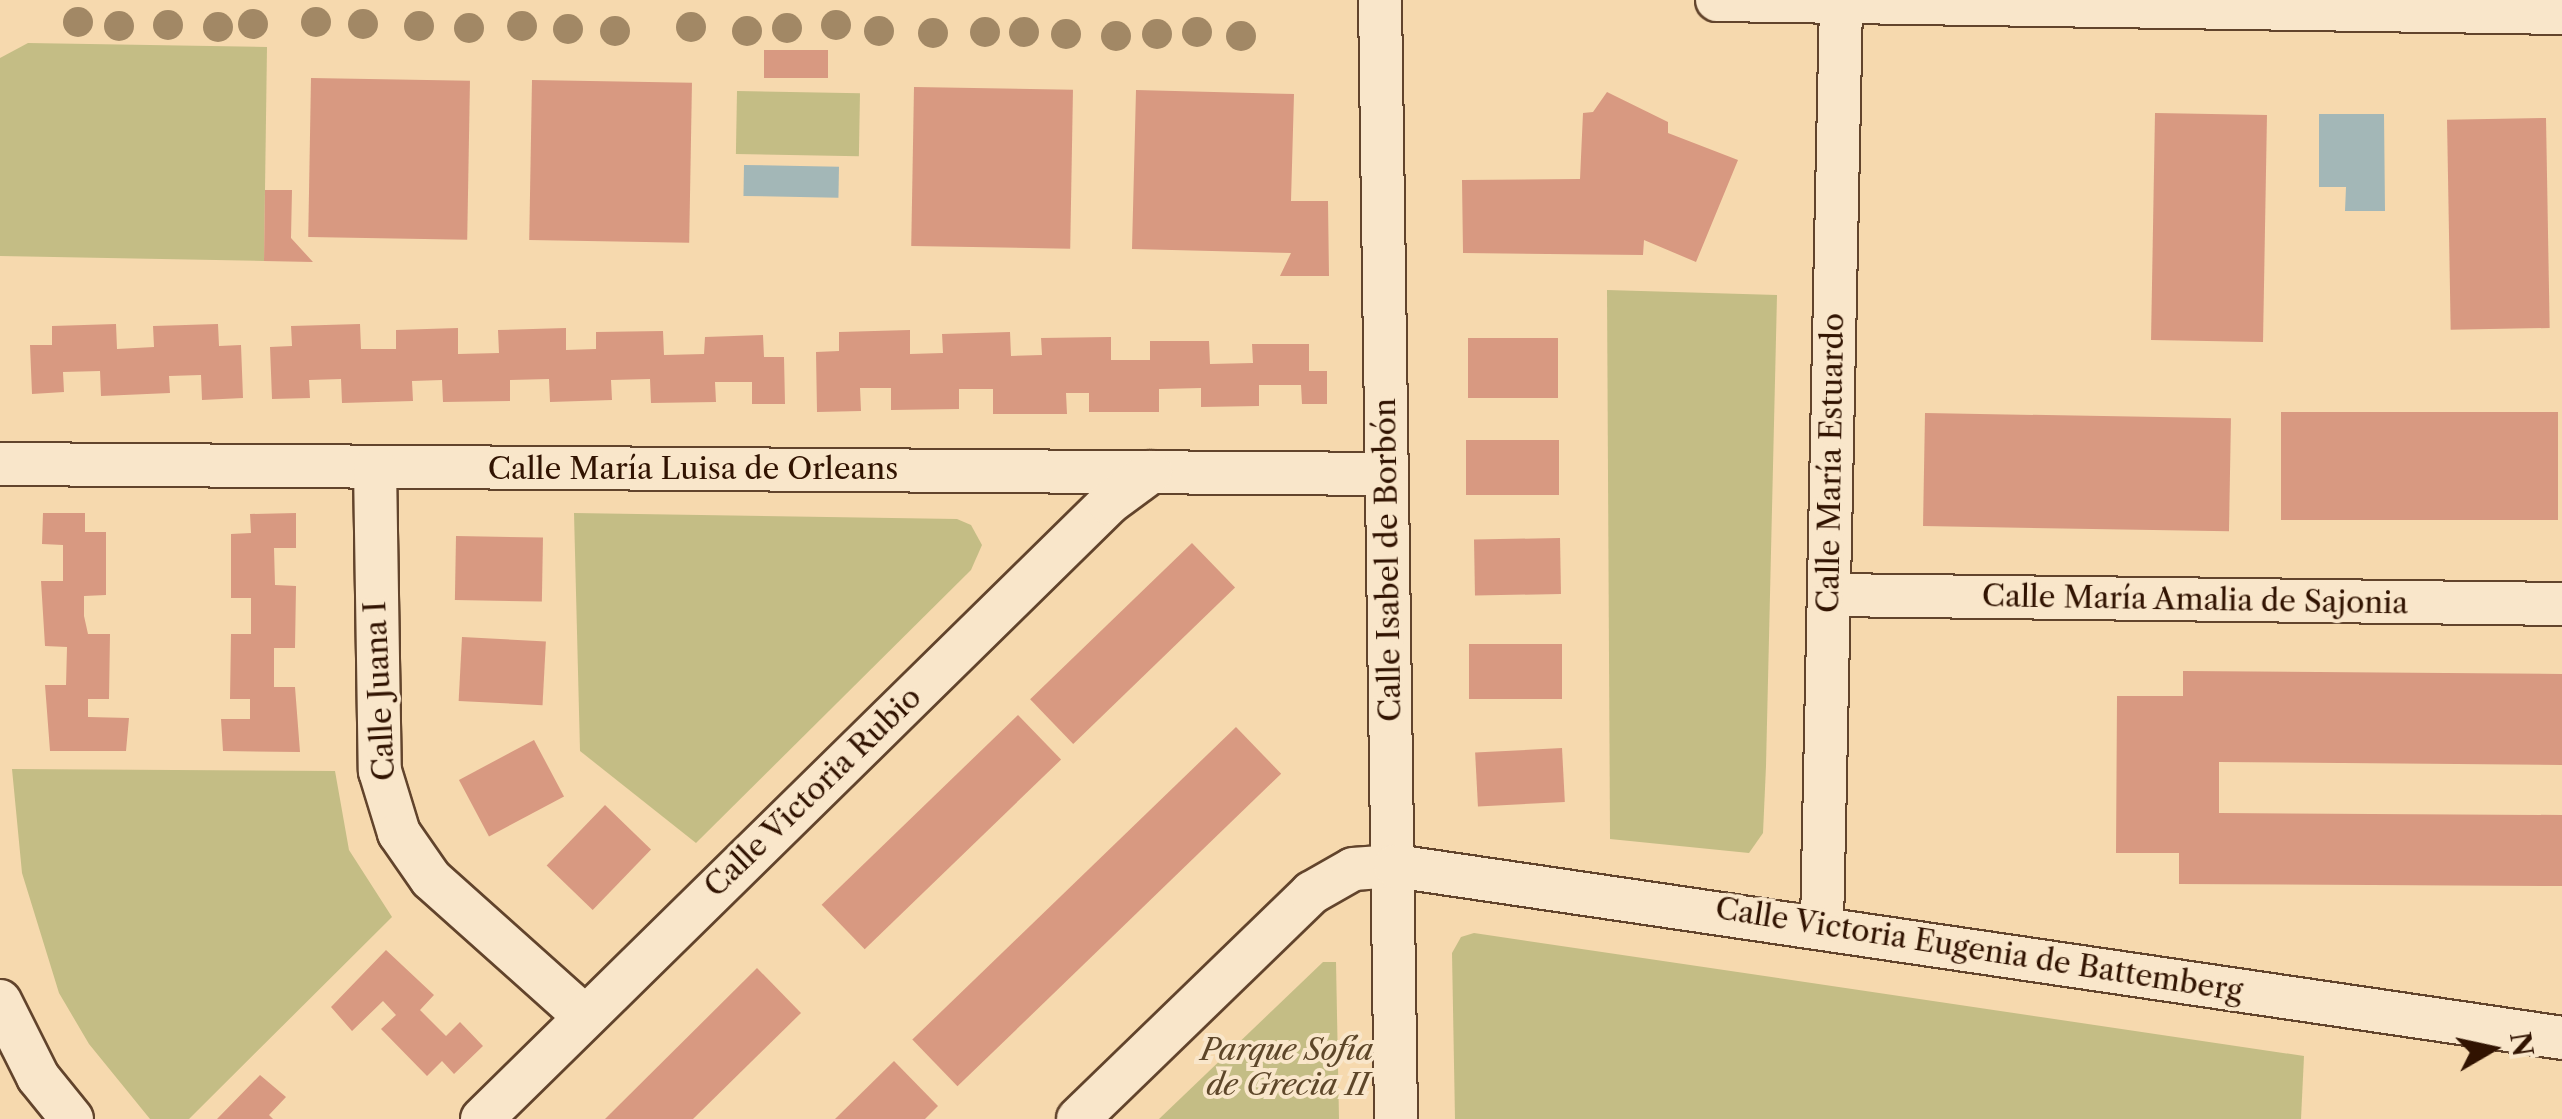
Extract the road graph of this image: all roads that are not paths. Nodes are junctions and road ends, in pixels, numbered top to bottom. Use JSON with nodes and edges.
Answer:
{"nodes":[{"id":1,"x":1380,"y":0,"type":"edge"},
{"id":2,"x":1717,"y":0,"type":"edge"},
{"id":3,"x":1841,"y":1,"type":"edge"},
{"id":4,"x":2562,"y":13,"type":"edge"},
{"id":5,"x":0,"y":464,"type":"edge"},
{"id":6,"x":375,"y":467,"type":"junction"},
{"id":7,"x":1151,"y":472,"type":"junction"},
{"id":8,"x":1386,"y":474,"type":"junction"},
{"id":9,"x":1829,"y":595,"type":"junction"},
{"id":10,"x":2562,"y":604,"type":"edge"},
{"id":11,"x":1395,"y":866,"type":"junction"},
{"id":12,"x":1822,"y":925,"type":"junction"},
{"id":13,"x":0,"y":1001,"type":"edge"},
{"id":14,"x":583,"y":1015,"type":"junction"},
{"id":15,"x":2562,"y":1038,"type":"edge"},
{"id":16,"x":72,"y":1119,"type":"edge"},
{"id":17,"x":482,"y":1119,"type":"edge"},
{"id":18,"x":1078,"y":1119,"type":"edge"},
{"id":19,"x":1396,"y":1119,"type":"edge"}],
"edges":[{"from":1,"to":8,"type":"street","name":"Calle Isabel de Borbón"},
{"from":2,"to":3,"type":"street"},
{"from":3,"to":4,"type":"street"},
{"from":3,"to":9,"type":"street","name":"Calle María Estuardo"},
{"from":5,"to":6,"type":"street","name":"Calle María Luisa de Orleans"},
{"from":6,"to":7,"type":"street","name":"Calle María Luisa de Orleans"},
{"from":6,"to":14,"type":"street","name":"Calle Juana I"},
{"from":7,"to":8,"type":"street","name":"Calle María Luisa de Orleans"},
{"from":7,"to":14,"type":"street","name":"Calle Victoria Rubio"},
{"from":8,"to":11,"type":"street","name":"Calle Isabel de Borbón"},
{"from":9,"to":10,"type":"street","name":"Calle María Amalia de Sajonia"},
{"from":9,"to":12,"type":"street","name":"Calle María Estuardo"},
{"from":11,"to":12,"type":"street","name":"Calle Victoria Eugenia de Battemberg"},
{"from":11,"to":18,"type":"street","name":"Calle Victoria Eugenia de Battemberg"},
{"from":11,"to":19,"type":"street","name":"Calle Isabel de Borbón"},
{"from":12,"to":15,"type":"street","name":"Calle Victoria Eugenia de Battemberg"},
{"from":13,"to":16,"type":"street"},
{"from":14,"to":17,"type":"street","name":"Calle Victoria Rubio"}]}
